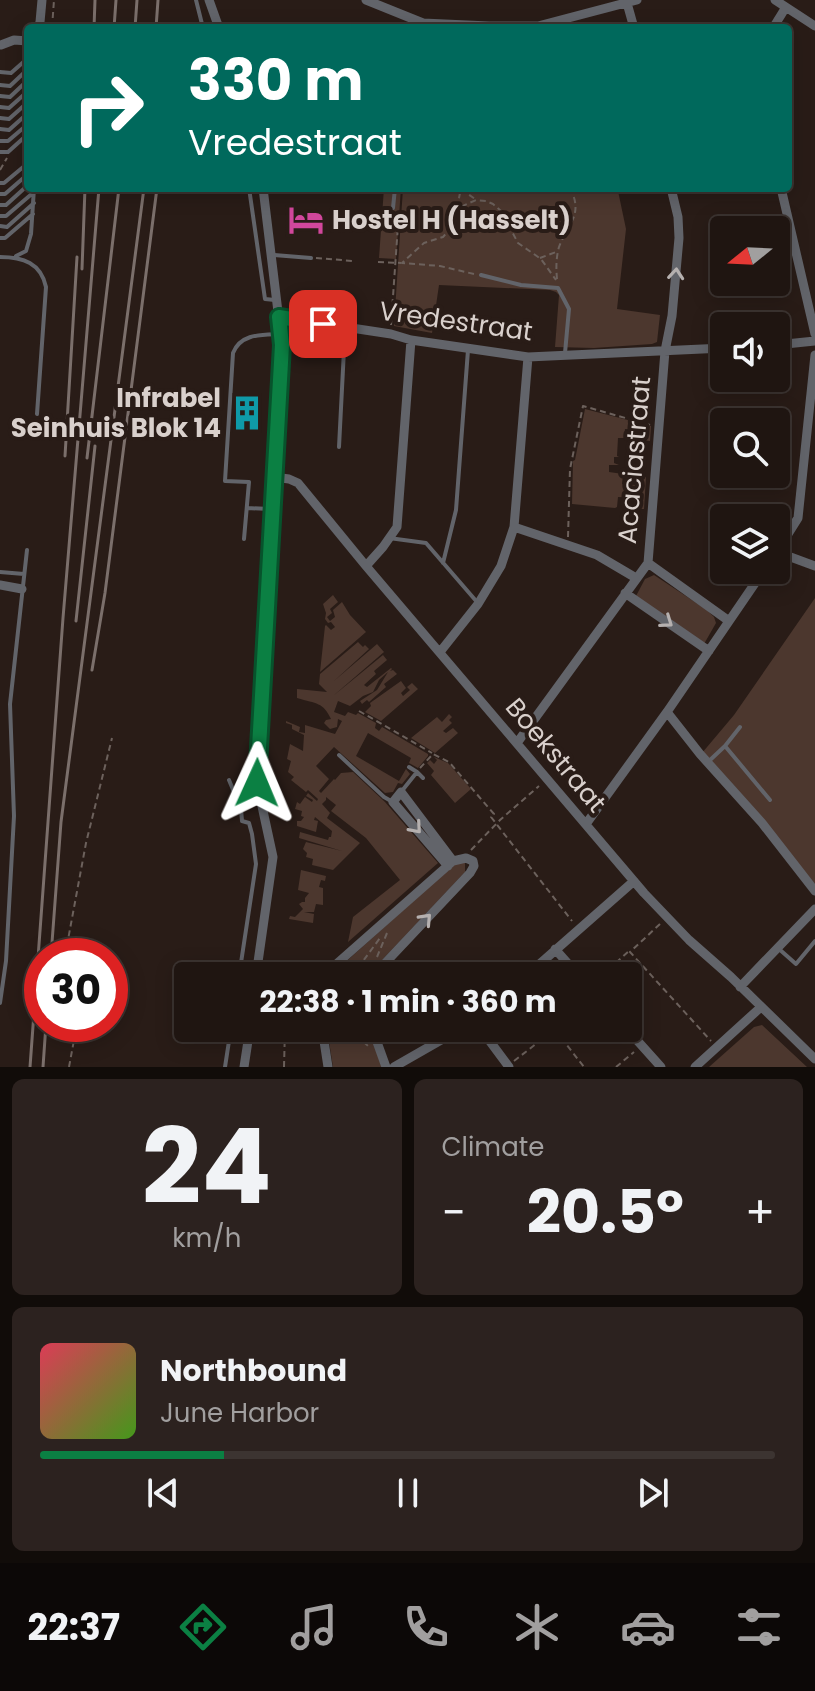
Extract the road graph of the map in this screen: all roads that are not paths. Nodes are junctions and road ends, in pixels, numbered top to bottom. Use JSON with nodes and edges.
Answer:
{"nodes":[{"id":1,"x":42,"y":0,"type":"edge"},
{"id":2,"x":196,"y":0,"type":"edge"},
{"id":3,"x":209,"y":0,"type":"edge"},
{"id":4,"x":775,"y":0,"type":"edge"},
{"id":5,"x":632,"y":2,"type":"edge"},
{"id":6,"x":369,"y":3,"type":"edge"},
{"id":7,"x":786,"y":7,"type":"junction"},
{"id":8,"x":39,"y":24,"type":"edge"},
{"id":9,"x":202,"y":24,"type":"edge"},
{"id":10,"x":218,"y":24,"type":"edge"},
{"id":11,"x":440,"y":24,"type":"edge"},
{"id":12,"x":546,"y":24,"type":"edge"},
{"id":13,"x":634,"y":24,"type":"edge"},
{"id":14,"x":775,"y":24,"type":"edge"},
{"id":15,"x":815,"y":26,"type":"edge"},
{"id":16,"x":24,"y":41,"type":"edge"},
{"id":17,"x":0,"y":44,"type":"edge"},
{"id":18,"x":0,"y":56,"type":"edge"},
{"id":19,"x":24,"y":62,"type":"edge"},
{"id":20,"x":0,"y":72,"type":"edge"},
{"id":21,"x":24,"y":73,"type":"edge"},
{"id":22,"x":24,"y":84,"type":"edge"},
{"id":23,"x":0,"y":85,"type":"edge"},
{"id":24,"x":24,"y":95,"type":"edge"},
{"id":25,"x":0,"y":96,"type":"edge"},
{"id":26,"x":24,"y":106,"type":"edge"},
{"id":27,"x":0,"y":107,"type":"edge"},
{"id":28,"x":24,"y":117,"type":"edge"},
{"id":29,"x":0,"y":118,"type":"edge"},
{"id":30,"x":24,"y":127,"type":"edge"},
{"id":31,"x":0,"y":129,"type":"edge"},
{"id":32,"x":24,"y":138,"type":"edge"},
{"id":33,"x":0,"y":141,"type":"edge"},
{"id":34,"x":0,"y":152,"type":"edge"},
{"id":35,"x":24,"y":166,"type":"edge"},
{"id":36,"x":24,"y":177,"type":"edge"},
{"id":37,"x":0,"y":183,"type":"edge"},
{"id":38,"x":24,"y":189,"type":"edge"},
{"id":39,"x":32,"y":192,"type":"edge"},
{"id":40,"x":34,"y":192,"type":"edge"},
{"id":41,"x":250,"y":192,"type":"edge"},
{"id":42,"x":264,"y":192,"type":"edge"},
{"id":43,"x":395,"y":192,"type":"edge"},
{"id":44,"x":672,"y":192,"type":"edge"},
{"id":45,"x":782,"y":192,"type":"edge"},
{"id":46,"x":0,"y":194,"type":"edge"},
{"id":47,"x":34,"y":203,"type":"junction"},
{"id":48,"x":0,"y":205,"type":"edge"},
{"id":49,"x":393,"y":208,"type":"dead end"},
{"id":50,"x":33,"y":214,"type":"junction"},
{"id":51,"x":0,"y":216,"type":"edge"},
{"id":52,"x":0,"y":226,"type":"edge"},
{"id":53,"x":0,"y":238,"type":"edge"},
{"id":54,"x":272,"y":255,"type":"junction"},
{"id":55,"x":0,"y":257,"type":"edge"},
{"id":56,"x":14,"y":257,"type":"junction"},
{"id":57,"x":311,"y":258,"type":"road end"},
{"id":58,"x":481,"y":275,"type":"road end"},
{"id":59,"x":277,"y":300,"type":"junction"},
{"id":60,"x":279,"y":317,"type":"junction"},
{"id":61,"x":345,"y":327,"type":"junction"},
{"id":62,"x":281,"y":334,"type":"junction"},
{"id":63,"x":815,"y":334,"type":"edge"},
{"id":64,"x":411,"y":340,"type":"junction"},
{"id":65,"x":815,"y":341,"type":"edge"},
{"id":66,"x":790,"y":344,"type":"edge"},
{"id":67,"x":468,"y":348,"type":"junction"},
{"id":68,"x":710,"y":349,"type":"edge"},
{"id":69,"x":665,"y":351,"type":"junction"},
{"id":70,"x":815,"y":355,"type":"edge"},
{"id":71,"x":565,"y":356,"type":"junction"},
{"id":72,"x":528,"y":357,"type":"junction"},
{"id":73,"x":37,"y":414,"type":"dead end"},
{"id":74,"x":339,"y":447,"type":"dead end"},
{"id":75,"x":274,"y":477,"type":"junction"},
{"id":76,"x":246,"y":508,"type":"junction"},
{"id":77,"x":272,"y":509,"type":"junction"},
{"id":78,"x":514,"y":527,"type":"junction"},
{"id":79,"x":790,"y":531,"type":"edge"},
{"id":80,"x":389,"y":538,"type":"junction"},
{"id":81,"x":244,"y":539,"type":"dead end"},
{"id":82,"x":27,"y":550,"type":"dead end"},
{"id":83,"x":790,"y":557,"type":"edge"},
{"id":84,"x":443,"y":563,"type":"junction"},
{"id":85,"x":648,"y":563,"type":"junction"},
{"id":86,"x":366,"y":566,"type":"junction"},
{"id":87,"x":815,"y":566,"type":"edge"},
{"id":88,"x":0,"y":572,"type":"edge"},
{"id":89,"x":24,"y":574,"type":"junction"},
{"id":90,"x":636,"y":578,"type":"junction"},
{"id":91,"x":754,"y":584,"type":"edge"},
{"id":92,"x":0,"y":585,"type":"edge"},
{"id":93,"x":22,"y":589,"type":"junction"},
{"id":94,"x":625,"y":593,"type":"junction"},
{"id":95,"x":478,"y":604,"type":"junction"},
{"id":96,"x":729,"y":621,"type":"junction"},
{"id":97,"x":709,"y":651,"type":"junction"},
{"id":98,"x":440,"y":652,"type":"junction"},
{"id":99,"x":667,"y":712,"type":"junction"},
{"id":100,"x":740,"y":727,"type":"dead end"},
{"id":101,"x":517,"y":743,"type":"junction"},
{"id":102,"x":725,"y":746,"type":"junction"},
{"id":103,"x":339,"y":755,"type":"dead end"},
{"id":104,"x":707,"y":762,"type":"junction"},
{"id":105,"x":409,"y":767,"type":"dead end"},
{"id":106,"x":417,"y":772,"type":"junction"},
{"id":107,"x":423,"y":778,"type":"dead end"},
{"id":108,"x":229,"y":780,"type":"dead end"},
{"id":109,"x":401,"y":792,"type":"junction"},
{"id":110,"x":770,"y":800,"type":"dead end"},
{"id":111,"x":393,"y":802,"type":"junction"},
{"id":112,"x":586,"y":824,"type":"junction"},
{"id":113,"x":451,"y":864,"type":"junction"},
{"id":114,"x":634,"y":881,"type":"junction"},
{"id":115,"x":815,"y":891,"type":"edge"},
{"id":116,"x":815,"y":909,"type":"edge"},
{"id":117,"x":815,"y":941,"type":"edge"},
{"id":118,"x":555,"y":949,"type":"junction"},
{"id":119,"x":779,"y":949,"type":"junction"},
{"id":120,"x":241,"y":962,"type":"edge"},
{"id":121,"x":258,"y":962,"type":"edge"},
{"id":122,"x":338,"y":962,"type":"edge"},
{"id":123,"x":386,"y":962,"type":"edge"},
{"id":124,"x":541,"y":962,"type":"edge"},
{"id":125,"x":567,"y":962,"type":"edge"},
{"id":126,"x":740,"y":987,"type":"junction"},
{"id":127,"x":0,"y":1003,"type":"edge"},
{"id":128,"x":761,"y":1007,"type":"junction"},
{"id":129,"x":229,"y":1042,"type":"edge"},
{"id":130,"x":248,"y":1042,"type":"edge"},
{"id":131,"x":324,"y":1042,"type":"edge"},
{"id":132,"x":377,"y":1042,"type":"edge"},
{"id":133,"x":438,"y":1042,"type":"edge"},
{"id":134,"x":490,"y":1042,"type":"edge"},
{"id":135,"x":638,"y":1042,"type":"edge"},
{"id":136,"x":815,"y":1059,"type":"edge"},
{"id":137,"x":508,"y":1066,"type":"edge"},
{"id":138,"x":225,"y":1067,"type":"edge"},
{"id":139,"x":244,"y":1067,"type":"edge"},
{"id":140,"x":328,"y":1067,"type":"edge"},
{"id":141,"x":386,"y":1067,"type":"edge"},
{"id":142,"x":394,"y":1067,"type":"edge"},
{"id":143,"x":661,"y":1067,"type":"edge"},
{"id":144,"x":695,"y":1067,"type":"edge"}],
"edges":[{"from":1,"to":8,"type":"street"},
{"from":2,"to":9,"type":"lane"},
{"from":3,"to":10,"type":"street"},
{"from":4,"to":7,"type":"street"},
{"from":5,"to":12,"type":"street"},
{"from":5,"to":13,"type":"street"},
{"from":6,"to":11,"type":"street"},
{"from":7,"to":14,"type":"street"},
{"from":7,"to":15,"type":"street"},
{"from":16,"to":17,"type":"street"},
{"from":17,"to":18,"type":"street"},
{"from":19,"to":20,"type":"lane"},
{"from":21,"to":23,"type":"lane"},
{"from":22,"to":25,"type":"lane"},
{"from":24,"to":27,"type":"lane"},
{"from":26,"to":29,"type":"lane"},
{"from":28,"to":31,"type":"lane"},
{"from":30,"to":33,"type":"lane"},
{"from":32,"to":34,"type":"lane"},
{"from":35,"to":37,"type":"lane"},
{"from":36,"to":46,"type":"lane"},
{"from":38,"to":48,"type":"lane"},
{"from":39,"to":51,"type":"lane"},
{"from":40,"to":47,"type":"lane"},
{"from":41,"to":59,"type":"lane"},
{"from":42,"to":54,"type":"street"},
{"from":43,"to":49,"type":"lane"},
{"from":69,"to":44,"type":"street","name":"Acaciastraat","one_way":true},
{"from":45,"to":63,"type":"street"},
{"from":47,"to":50,"type":"lane"},
{"from":47,"to":52,"type":"lane"},
{"from":50,"to":53,"type":"lane"},
{"from":50,"to":56,"type":"lane"},
{"from":54,"to":57,"type":"lane"},
{"from":54,"to":59,"type":"street"},
{"from":55,"to":56,"type":"lane"},
{"from":56,"to":73,"type":"lane"},
{"from":58,"to":71,"type":"lane"},
{"from":59,"to":60,"type":"street"},
{"from":60,"to":61,"type":"street","name":"Vredestraat"},
{"from":60,"to":62,"type":"street"},
{"from":61,"to":64,"type":"street","name":"Vredestraat"},
{"from":61,"to":74,"type":"lane"},
{"from":62,"to":75,"type":"street"},
{"from":62,"to":76,"type":"lane"},
{"from":64,"to":67,"type":"street","name":"Vredestraat"},
{"from":64,"to":80,"type":"street"},
{"from":65,"to":66,"type":"street"},
{"from":67,"to":72,"type":"street","name":"Vredestraat"},
{"from":67,"to":84,"type":"lane"},
{"from":68,"to":69,"type":"street","name":"Vredestraat"},
{"from":69,"to":71,"type":"street","name":"Vredestraat"},
{"from":69,"to":85,"type":"street","name":"Acaciastraat"},
{"from":70,"to":79,"type":"street"},
{"from":71,"to":72,"type":"street","name":"Vredestraat"},
{"from":72,"to":78,"type":"street"},
{"from":75,"to":77,"type":"street"},
{"from":75,"to":86,"type":"street","name":"Boekstraat"},
{"from":76,"to":77,"type":"lane"},
{"from":76,"to":81,"type":"lane"},
{"from":77,"to":121,"type":"street"},
{"from":78,"to":90,"type":"street"},
{"from":78,"to":95,"type":"street"},
{"from":80,"to":84,"type":"lane"},
{"from":80,"to":86,"type":"street"},
{"from":82,"to":89,"type":"lane"},
{"from":83,"to":87,"type":"street"},
{"from":84,"to":95,"type":"lane"},
{"from":85,"to":90,"type":"street","name":"Acaciastraat"},
{"from":85,"to":96,"type":"street"},
{"from":86,"to":98,"type":"street","name":"Boekstraat"},
{"from":88,"to":89,"type":"lane"},
{"from":89,"to":93,"type":"lane"},
{"from":90,"to":94,"type":"street","name":"Acaciastraat"},
{"from":91,"to":96,"type":"street"},
{"from":92,"to":93,"type":"street"},
{"from":93,"to":127,"type":"lane"},
{"from":94,"to":97,"type":"street","one_way":true},
{"from":94,"to":101,"type":"street","name":"Acaciastraat"},
{"from":95,"to":98,"type":"street"},
{"from":96,"to":97,"type":"street"},
{"from":97,"to":99,"type":"street"},
{"from":98,"to":101,"type":"street","name":"Boekstraat"},
{"from":99,"to":104,"type":"street"},
{"from":99,"to":112,"type":"street"},
{"from":100,"to":102,"type":"lane"},
{"from":101,"to":112,"type":"street","name":"Boekstraat"},
{"from":102,"to":104,"type":"lane"},
{"from":102,"to":110,"type":"lane"},
{"from":103,"to":111,"type":"lane"},
{"from":104,"to":115,"type":"street"},
{"from":105,"to":106,"type":"lane"},
{"from":106,"to":107,"type":"lane"},
{"from":106,"to":109,"type":"lane"},
{"from":108,"to":120,"type":"lane"},
{"from":109,"to":111,"type":"street"},
{"from":109,"to":113,"type":"street"},
{"from":111,"to":113,"type":"street","one_way":true},
{"from":112,"to":114,"type":"street","name":"Boekstraat"},
{"from":113,"to":122,"type":"street"},
{"from":123,"to":113,"type":"street","one_way":true},
{"from":114,"to":118,"type":"street"},
{"from":114,"to":126,"type":"street","name":"Boekstraat"},
{"from":116,"to":119,"type":"street"},
{"from":117,"to":119,"type":"lane"},
{"from":118,"to":124,"type":"street"},
{"from":118,"to":125,"type":"street"},
{"from":119,"to":126,"type":"street"},
{"from":126,"to":128,"type":"street","name":"Boekstraat"},
{"from":128,"to":136,"type":"street","name":"Boekstraat"},
{"from":128,"to":144,"type":"street"},
{"from":129,"to":138,"type":"lane"},
{"from":130,"to":139,"type":"street"},
{"from":131,"to":140,"type":"street"},
{"from":132,"to":141,"type":"street"},
{"from":133,"to":142,"type":"street"},
{"from":134,"to":137,"type":"street"},
{"from":135,"to":143,"type":"street"}]}
